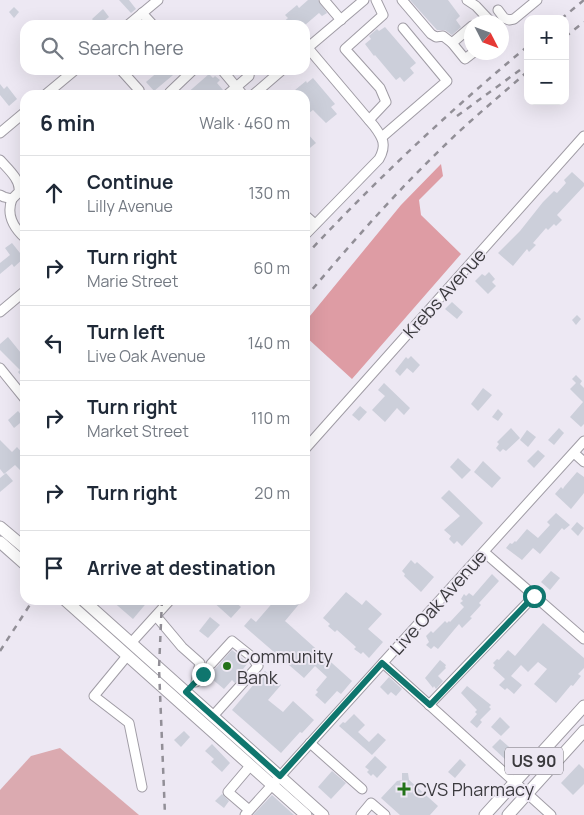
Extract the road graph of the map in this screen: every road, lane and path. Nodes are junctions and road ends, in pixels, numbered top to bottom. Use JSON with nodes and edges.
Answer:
{"nodes":[{"id":1,"x":158,"y":0,"type":"edge"},
{"id":2,"x":324,"y":0,"type":"edge"},
{"id":3,"x":364,"y":0,"type":"edge"},
{"id":4,"x":376,"y":0,"type":"edge"},
{"id":5,"x":402,"y":0,"type":"edge"},
{"id":6,"x":467,"y":0,"type":"edge"},
{"id":7,"x":537,"y":0,"type":"edge"},
{"id":8,"x":498,"y":10,"type":"dead end"},
{"id":9,"x":142,"y":13,"type":"junction"},
{"id":10,"x":484,"y":15,"type":"edge"},
{"id":11,"x":134,"y":20,"type":"edge"},
{"id":12,"x":148,"y":20,"type":"edge"},
{"id":13,"x":340,"y":20,"type":"junction"},
{"id":14,"x":404,"y":28,"type":"dead end"},
{"id":15,"x":464,"y":33,"type":"edge"},
{"id":16,"x":452,"y":44,"type":"junction"},
{"id":17,"x":310,"y":46,"type":"edge"},
{"id":18,"x":310,"y":54,"type":"edge"},
{"id":19,"x":464,"y":59,"type":"edge"},
{"id":20,"x":69,"y":75,"type":"edge"},
{"id":21,"x":126,"y":75,"type":"edge"},
{"id":22,"x":187,"y":75,"type":"edge"},
{"id":23,"x":226,"y":75,"type":"edge"},
{"id":24,"x":250,"y":75,"type":"edge"},
{"id":25,"x":276,"y":75,"type":"edge"},
{"id":26,"x":236,"y":87,"type":"junction"},
{"id":27,"x":51,"y":90,"type":"edge"},
{"id":28,"x":139,"y":90,"type":"edge"},
{"id":29,"x":173,"y":90,"type":"edge"},
{"id":30,"x":233,"y":90,"type":"edge"},
{"id":31,"x":239,"y":90,"type":"edge"},
{"id":32,"x":259,"y":90,"type":"edge"},
{"id":33,"x":20,"y":116,"type":"edge"},
{"id":34,"x":371,"y":123,"type":"junction"},
{"id":35,"x":0,"y":133,"type":"edge"},
{"id":36,"x":584,"y":136,"type":"edge"},
{"id":37,"x":382,"y":137,"type":"junction"},
{"id":38,"x":0,"y":160,"type":"edge"},
{"id":39,"x":20,"y":187,"type":"edge"},
{"id":40,"x":20,"y":193,"type":"edge"},
{"id":41,"x":0,"y":194,"type":"edge"},
{"id":42,"x":12,"y":199,"type":"junction"},
{"id":43,"x":310,"y":220,"type":"edge"},
{"id":44,"x":315,"y":224,"type":"junction"},
{"id":45,"x":310,"y":230,"type":"edge"},
{"id":46,"x":20,"y":234,"type":"edge"},
{"id":47,"x":20,"y":295,"type":"edge"},
{"id":48,"x":0,"y":312,"type":"edge"},
{"id":49,"x":0,"y":368,"type":"edge"},
{"id":50,"x":20,"y":393,"type":"edge"},
{"id":51,"x":584,"y":441,"type":"edge"},
{"id":52,"x":310,"y":443,"type":"edge"},
{"id":53,"x":574,"y":453,"type":"junction"},
{"id":54,"x":584,"y":462,"type":"edge"},
{"id":55,"x":0,"y":527,"type":"edge"},
{"id":56,"x":0,"y":542,"type":"edge"},
{"id":57,"x":20,"y":544,"type":"edge"},
{"id":58,"x":484,"y":552,"type":"junction"},
{"id":59,"x":20,"y":560,"type":"edge"},
{"id":60,"x":534,"y":596,"type":"junction"},
{"id":61,"x":71,"y":605,"type":"edge"},
{"id":62,"x":91,"y":605,"type":"edge"},
{"id":63,"x":166,"y":605,"type":"edge"},
{"id":64,"x":156,"y":616,"type":"junction"},
{"id":65,"x":584,"y":639,"type":"edge"},
{"id":66,"x":131,"y":643,"type":"junction"},
{"id":67,"x":127,"y":656,"type":"junction"},
{"id":68,"x":382,"y":663,"type":"junction"},
{"id":69,"x":211,"y":664,"type":"tunnel mouth"},
{"id":70,"x":203,"y":674,"type":"tunnel mouth"},
{"id":71,"x":196,"y":682,"type":"junction"},
{"id":72,"x":186,"y":692,"type":"junction"},
{"id":73,"x":430,"y":705,"type":"junction"},
{"id":74,"x":584,"y":706,"type":"edge"},
{"id":75,"x":213,"y":716,"type":"junction"},
{"id":76,"x":584,"y":731,"type":"edge"},
{"id":77,"x":310,"y":742,"type":"junction"},
{"id":78,"x":250,"y":766,"type":"junction"},
{"id":79,"x":280,"y":776,"type":"junction"},
{"id":80,"x":515,"y":782,"type":"junction"},
{"id":81,"x":272,"y":785,"type":"junction"},
{"id":82,"x":142,"y":787,"type":"dead end"},
{"id":83,"x":362,"y":790,"type":"dead end"},
{"id":84,"x":527,"y":794,"type":"junction"},
{"id":85,"x":247,"y":813,"type":"edge"},
{"id":86,"x":306,"y":815,"type":"edge"},
{"id":87,"x":323,"y":815,"type":"edge"},
{"id":88,"x":361,"y":815,"type":"edge"},
{"id":89,"x":384,"y":815,"type":"edge"},
{"id":90,"x":485,"y":815,"type":"edge"},
{"id":91,"x":508,"y":815,"type":"edge"},
{"id":92,"x":551,"y":815,"type":"edge"}],
"edges":[{"from":1,"to":9,"type":"street"},
{"from":2,"to":13,"type":"street"},
{"from":3,"to":13,"type":"street"},
{"from":4,"to":34,"type":"street"},
{"from":5,"to":16,"type":"street"},
{"from":6,"to":10,"type":"street"},
{"from":7,"to":8,"type":"street"},
{"from":9,"to":11,"type":"street"},
{"from":9,"to":12,"type":"street"},
{"from":13,"to":17,"type":"street"},
{"from":14,"to":37,"type":"street"},
{"from":15,"to":16,"type":"street"},
{"from":16,"to":19,"type":"street"},
{"from":18,"to":34,"type":"street"},
{"from":20,"to":27,"type":"street"},
{"from":21,"to":28,"type":"street"},
{"from":22,"to":29,"type":"street"},
{"from":23,"to":26,"type":"street"},
{"from":24,"to":26,"type":"street"},
{"from":25,"to":32,"type":"street"},
{"from":26,"to":30,"type":"street"},
{"from":26,"to":31,"type":"street"},
{"from":33,"to":35,"type":"street"},
{"from":34,"to":37,"type":"street"},
{"from":36,"to":52,"type":"street","name":"Krebs Avenue"},
{"from":37,"to":44,"type":"street"},
{"from":38,"to":39,"type":"street"},
{"from":40,"to":42,"type":"street"},
{"from":41,"to":42,"type":"street"},
{"from":42,"to":46,"type":"street"},
{"from":43,"to":44,"type":"street"},
{"from":44,"to":45,"type":"street"},
{"from":47,"to":48,"type":"street"},
{"from":49,"to":50,"type":"street"},
{"from":51,"to":53,"type":"street","name":"Live Oak Avenue"},
{"from":53,"to":54,"type":"street"},
{"from":53,"to":58,"type":"street","name":"Live Oak Avenue"},
{"from":55,"to":57,"type":"main road"},
{"from":56,"to":59,"type":"main road"},
{"from":58,"to":60,"type":"street"},
{"from":58,"to":68,"type":"street","name":"Live Oak Avenue"},
{"from":60,"to":65,"type":"street"},
{"from":60,"to":73,"type":"street"},
{"from":61,"to":67,"type":"main road"},
{"from":62,"to":66,"type":"main road"},
{"from":63,"to":64,"type":"street"},
{"from":64,"to":66,"type":"street"},
{"from":64,"to":71,"type":"street"},
{"from":66,"to":72,"type":"main road"},
{"from":67,"to":78,"type":"main road"},
{"from":67,"to":82,"type":"street"},
{"from":68,"to":73,"type":"street"},
{"from":68,"to":77,"type":"street","name":"Live Oak Avenue"},
{"from":69,"to":75,"type":"street"},
{"from":70,"to":71,"type":"street"},
{"from":71,"to":72,"type":"street"},
{"from":72,"to":75,"type":"main road"},
{"from":73,"to":80,"type":"street"},
{"from":74,"to":80,"type":"main road","number":"US 90"},
{"from":75,"to":79,"type":"main road"},
{"from":76,"to":84,"type":"main road","number":"US 90"},
{"from":77,"to":79,"type":"street","name":"Live Oak Avenue"},
{"from":77,"to":83,"type":"street"},
{"from":78,"to":81,"type":"main road"},
{"from":78,"to":85,"type":"street"},
{"from":79,"to":81,"type":"street","name":"Live Oak Avenue"},
{"from":79,"to":87,"type":"main road"},
{"from":80,"to":84,"type":"street"},
{"from":80,"to":90,"type":"main road","number":"US 90"},
{"from":81,"to":85,"type":"street","name":"Live Oak Avenue"},
{"from":81,"to":86,"type":"main road"},
{"from":84,"to":91,"type":"main road","number":"US 90"},
{"from":84,"to":92,"type":"street"},
{"from":88,"to":89,"type":"street"}]}
